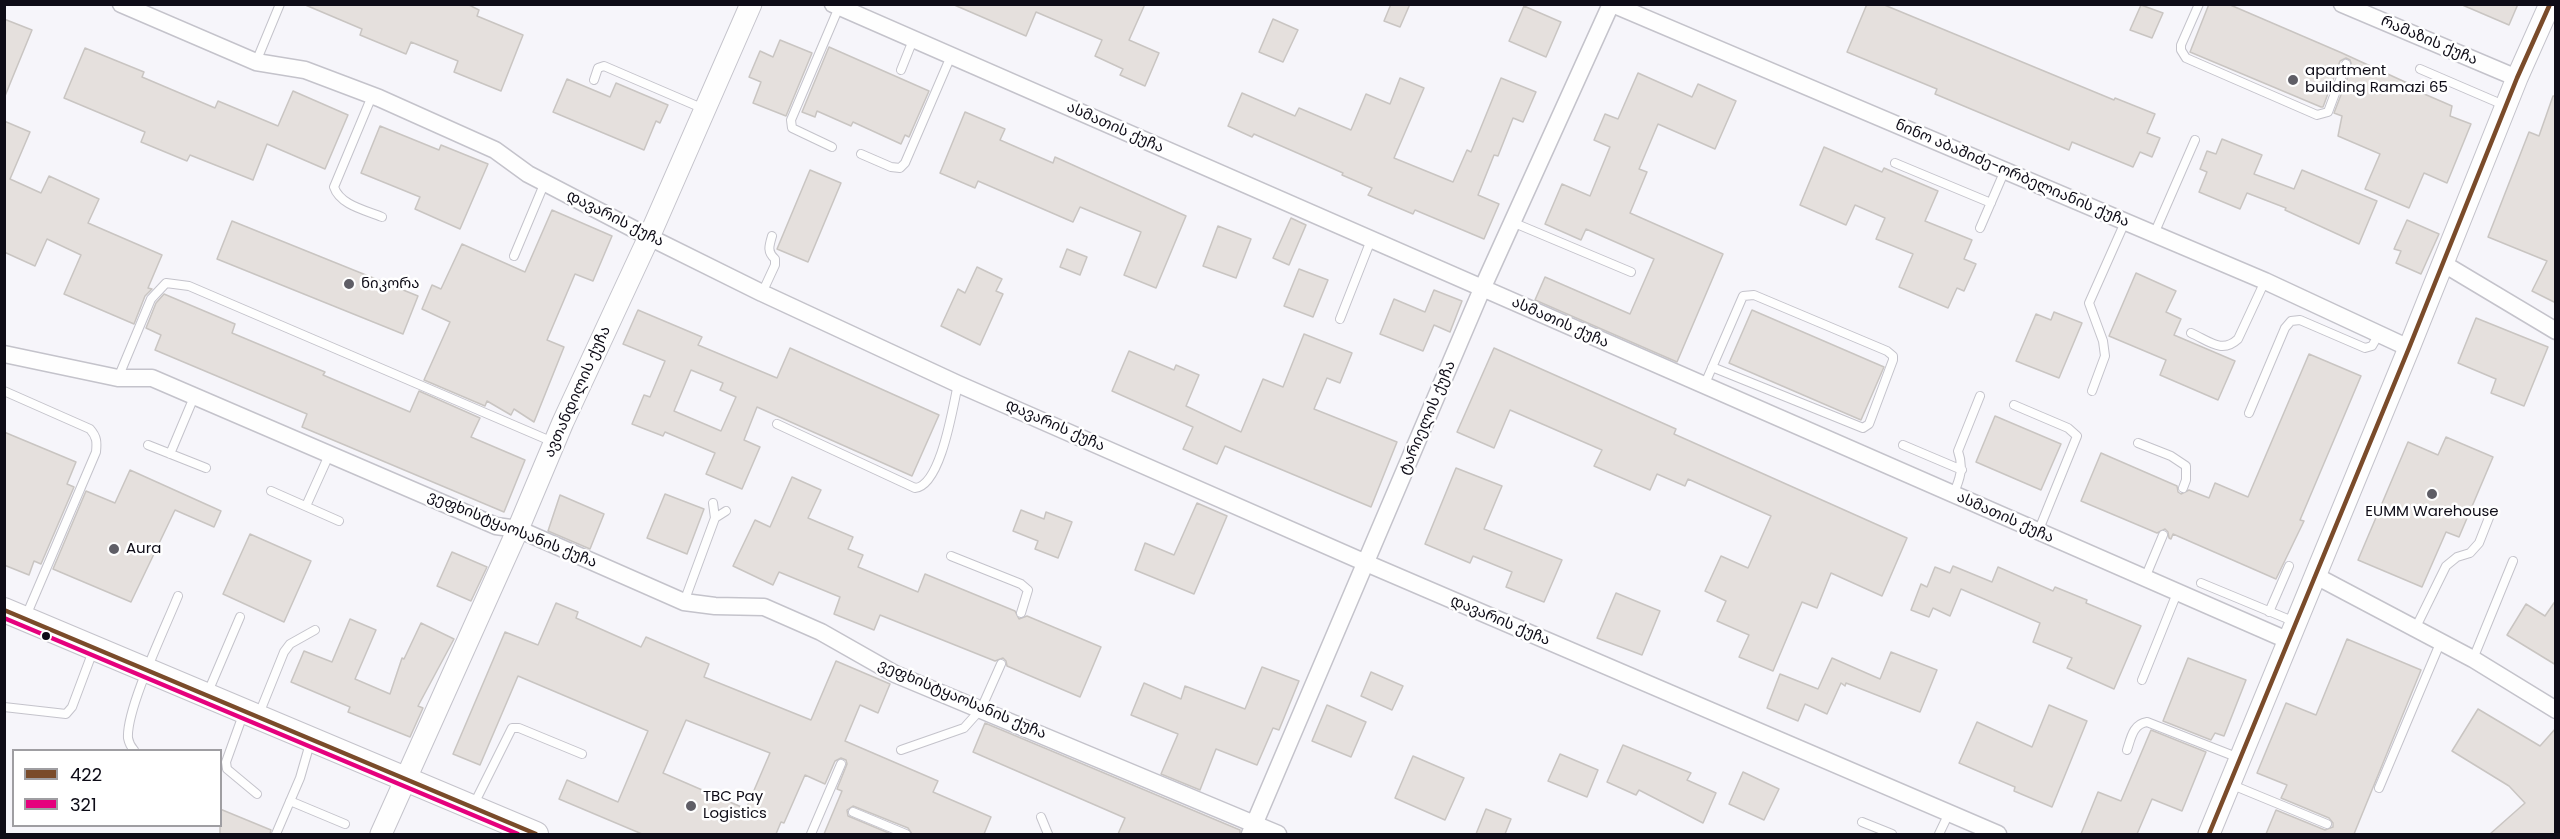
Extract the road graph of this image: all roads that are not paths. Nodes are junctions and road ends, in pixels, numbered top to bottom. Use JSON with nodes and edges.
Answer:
{"nodes":[{"id":1,"x":121,"y":4,"type":"edge"},
{"id":2,"x":280,"y":4,"type":"edge"},
{"id":3,"x":751,"y":4,"type":"edge"},
{"id":4,"x":1612,"y":4,"type":"edge"},
{"id":5,"x":2199,"y":4,"type":"edge"},
{"id":6,"x":2342,"y":4,"type":"edge"},
{"id":7,"x":2550,"y":4,"type":"edge"},
{"id":8,"x":836,"y":6,"type":"edge"},
{"id":9,"x":913,"y":40,"type":"junction"},
{"id":10,"x":951,"y":56,"type":"junction"},
{"id":11,"x":256,"y":62,"type":"junction"},
{"id":12,"x":2346,"y":64,"type":"dead end"},
{"id":13,"x":2420,"y":69,"type":"dead end"},
{"id":14,"x":901,"y":70,"type":"dead end"},
{"id":15,"x":2517,"y":78,"type":"junction"},
{"id":16,"x":594,"y":80,"type":"dead end"},
{"id":17,"x":372,"y":96,"type":"junction"},
{"id":18,"x":2506,"y":106,"type":"junction"},
{"id":19,"x":705,"y":109,"type":"junction"},
{"id":20,"x":2196,"y":140,"type":"dead end"},
{"id":21,"x":832,"y":147,"type":"dead end"},
{"id":22,"x":861,"y":154,"type":"dead end"},
{"id":23,"x":1895,"y":163,"type":"dead end"},
{"id":24,"x":2005,"y":171,"type":"junction"},
{"id":25,"x":545,"y":182,"type":"junction"},
{"id":26,"x":1991,"y":202,"type":"junction"},
{"id":27,"x":382,"y":216,"type":"dead end"},
{"id":28,"x":1512,"y":222,"type":"junction"},
{"id":29,"x":2125,"y":222,"type":"junction"},
{"id":30,"x":1980,"y":228,"type":"dead end"},
{"id":31,"x":2154,"y":234,"type":"junction"},
{"id":32,"x":772,"y":236,"type":"dead end"},
{"id":33,"x":649,"y":237,"type":"junction"},
{"id":34,"x":1371,"y":240,"type":"junction"},
{"id":35,"x":514,"y":256,"type":"dead end"},
{"id":36,"x":2444,"y":264,"type":"junction"},
{"id":37,"x":1631,"y":272,"type":"dead end"},
{"id":38,"x":2265,"y":281,"type":"junction"},
{"id":39,"x":1482,"y":289,"type":"junction"},
{"id":40,"x":762,"y":293,"type":"junction"},
{"id":41,"x":1340,"y":319,"type":"dead end"},
{"id":42,"x":2556,"y":330,"type":"edge"},
{"id":43,"x":2191,"y":333,"type":"dead end"},
{"id":44,"x":2379,"y":334,"type":"junction"},
{"id":45,"x":2409,"y":348,"type":"junction"},
{"id":46,"x":4,"y":354,"type":"edge"},
{"id":47,"x":1712,"y":367,"type":"junction"},
{"id":48,"x":118,"y":378,"type":"junction"},
{"id":49,"x":958,"y":384,"type":"junction"},
{"id":50,"x":1704,"y":386,"type":"junction"},
{"id":51,"x":4,"y":391,"type":"edge"},
{"id":52,"x":2092,"y":391,"type":"dead end"},
{"id":53,"x":194,"y":396,"type":"junction"},
{"id":54,"x":1980,"y":396,"type":"dead end"},
{"id":55,"x":2014,"y":405,"type":"dead end"},
{"id":56,"x":2249,"y":413,"type":"dead end"},
{"id":57,"x":777,"y":424,"type":"dead end"},
{"id":58,"x":554,"y":442,"type":"junction"},
{"id":59,"x":2138,"y":442,"type":"dead end"},
{"id":60,"x":148,"y":445,"type":"dead end"},
{"id":61,"x":1903,"y":445,"type":"dead end"},
{"id":62,"x":170,"y":454,"type":"junction"},
{"id":63,"x":329,"y":455,"type":"junction"},
{"id":64,"x":206,"y":468,"type":"dead end"},
{"id":65,"x":1962,"y":470,"type":"junction"},
{"id":66,"x":2183,"y":488,"type":"dead end"},
{"id":67,"x":271,"y":490,"type":"dead end"},
{"id":68,"x":1953,"y":495,"type":"junction"},
{"id":69,"x":713,"y":503,"type":"dead end"},
{"id":70,"x":306,"y":506,"type":"junction"},
{"id":71,"x":726,"y":511,"type":"dead end"},
{"id":72,"x":2490,"y":516,"type":"dead end"},
{"id":73,"x":715,"y":518,"type":"junction"},
{"id":74,"x":339,"y":521,"type":"dead end"},
{"id":75,"x":518,"y":529,"type":"junction"},
{"id":76,"x":2038,"y":532,"type":"junction"},
{"id":77,"x":2163,"y":535,"type":"dead end"},
{"id":78,"x":951,"y":556,"type":"dead end"},
{"id":79,"x":2513,"y":561,"type":"dead end"},
{"id":80,"x":1366,"y":563,"type":"junction"},
{"id":81,"x":2289,"y":567,"type":"dead end"},
{"id":82,"x":2316,"y":576,"type":"junction"},
{"id":83,"x":2145,"y":578,"type":"junction"},
{"id":84,"x":2201,"y":583,"type":"dead end"},
{"id":85,"x":2178,"y":593,"type":"junction"},
{"id":86,"x":178,"y":596,"type":"dead end"},
{"id":87,"x":684,"y":602,"type":"junction"},
{"id":88,"x":2270,"y":612,"type":"junction"},
{"id":89,"x":1021,"y":614,"type":"dead end"},
{"id":90,"x":14,"y":615,"type":"edge"},
{"id":91,"x":240,"y":617,"type":"dead end"},
{"id":92,"x":2416,"y":627,"type":"junction"},
{"id":93,"x":315,"y":630,"type":"dead end"},
{"id":94,"x":2291,"y":632,"type":"junction"},
{"id":95,"x":2441,"y":641,"type":"junction"},
{"id":96,"x":94,"y":648,"type":"junction"},
{"id":97,"x":2473,"y":659,"type":"junction"},
{"id":98,"x":1000,"y":664,"type":"dead end"},
{"id":99,"x":147,"y":670,"type":"junction"},
{"id":100,"x":2142,"y":680,"type":"dead end"},
{"id":101,"x":207,"y":695,"type":"junction"},
{"id":102,"x":4,"y":707,"type":"edge"},
{"id":103,"x":981,"y":709,"type":"junction"},
{"id":104,"x":2556,"y":710,"type":"edge"},
{"id":105,"x":251,"y":714,"type":"junction"},
{"id":106,"x":311,"y":740,"type":"junction"},
{"id":107,"x":134,"y":749,"type":"edge"},
{"id":108,"x":901,"y":750,"type":"dead end"},
{"id":109,"x":2127,"y":750,"type":"dead end"},
{"id":110,"x":582,"y":754,"type":"dead end"},
{"id":111,"x":2240,"y":758,"type":"junction"},
{"id":112,"x":841,"y":765,"type":"dead end"},
{"id":113,"x":405,"y":779,"type":"junction"},
{"id":114,"x":2229,"y":784,"type":"junction"},
{"id":115,"x":2379,"y":788,"type":"dead end"},
{"id":116,"x":257,"y":794,"type":"dead end"},
{"id":117,"x":290,"y":801,"type":"junction"},
{"id":118,"x":472,"y":807,"type":"junction"},
{"id":119,"x":853,"y":812,"type":"dead end"},
{"id":120,"x":1949,"y":813,"type":"junction"},
{"id":121,"x":1041,"y":817,"type":"dead end"},
{"id":122,"x":1862,"y":822,"type":"dead end"},
{"id":123,"x":345,"y":824,"type":"dead end"},
{"id":124,"x":2327,"y":824,"type":"dead end"},
{"id":125,"x":1253,"y":829,"type":"edge"},
{"id":126,"x":276,"y":834,"type":"edge"},
{"id":127,"x":381,"y":834,"type":"edge"},
{"id":128,"x":536,"y":834,"type":"edge"},
{"id":129,"x":811,"y":834,"type":"edge"},
{"id":130,"x":906,"y":834,"type":"edge"},
{"id":131,"x":1048,"y":834,"type":"edge"},
{"id":132,"x":1278,"y":834,"type":"edge"},
{"id":133,"x":1892,"y":834,"type":"edge"},
{"id":134,"x":1940,"y":834,"type":"edge"},
{"id":135,"x":1998,"y":834,"type":"edge"},
{"id":136,"x":2209,"y":834,"type":"edge"}],
"edges":[{"from":1,"to":11,"type":"street","name":"დავარის ქუჩა"},
{"from":2,"to":11,"type":"lane"},
{"from":3,"to":19,"type":"street","name":"ავთანდილის ქუჩა"},
{"from":4,"to":24,"type":"street","name":"ნინო აბაშიძე-ორბელიანის ქუჩა"},
{"from":4,"to":28,"type":"street","name":"ტარიელის ქუჩა"},
{"from":5,"to":12,"type":"lane"},
{"from":6,"to":15,"type":"street","name":"რამაზის ქუჩა"},
{"from":7,"to":15,"type":"street"},
{"from":8,"to":9,"type":"street","name":"ასმათის ქუჩა"},
{"from":8,"to":21,"type":"lane"},
{"from":9,"to":10,"type":"street","name":"ასმათის ქუჩა"},
{"from":9,"to":14,"type":"lane"},
{"from":10,"to":22,"type":"lane"},
{"from":10,"to":34,"type":"street","name":"ასმათის ქუჩა"},
{"from":11,"to":17,"type":"street","name":"დავარის ქუჩა"},
{"from":13,"to":18,"type":"lane"},
{"from":15,"to":18,"type":"street"},
{"from":16,"to":19,"type":"lane"},
{"from":17,"to":25,"type":"street","name":"დავარის ქუჩა"},
{"from":17,"to":27,"type":"lane"},
{"from":18,"to":36,"type":"street"},
{"from":19,"to":33,"type":"street","name":"ავთანდილის ქუჩა"},
{"from":20,"to":31,"type":"lane"},
{"from":23,"to":26,"type":"lane"},
{"from":24,"to":26,"type":"lane"},
{"from":24,"to":29,"type":"street","name":"ნინო აბაშიძე-ორბელიანის ქუჩა"},
{"from":25,"to":33,"type":"street","name":"დავარის ქუჩა"},
{"from":25,"to":35,"type":"lane"},
{"from":26,"to":30,"type":"lane"},
{"from":28,"to":37,"type":"lane"},
{"from":28,"to":39,"type":"street","name":"ტარიელის ქუჩა"},
{"from":29,"to":31,"type":"street","name":"ნინო აბაშიძე-ორბელიანის ქუჩა"},
{"from":29,"to":52,"type":"lane"},
{"from":31,"to":38,"type":"street","name":"ნინო აბაშიძე-ორბელიანის ქუჩა"},
{"from":32,"to":40,"type":"lane"},
{"from":33,"to":40,"type":"street","name":"დავარის ქუჩა"},
{"from":33,"to":58,"type":"street","name":"ავთანდილის ქუჩა"},
{"from":34,"to":39,"type":"street","name":"ასმათის ქუჩა"},
{"from":34,"to":41,"type":"lane"},
{"from":36,"to":42,"type":"street"},
{"from":36,"to":45,"type":"street"},
{"from":38,"to":43,"type":"lane"},
{"from":38,"to":44,"type":"street","name":"ნინო აბაშიძე-ორბელიანის ქუჩა"},
{"from":39,"to":50,"type":"street","name":"ასმათის ქუჩა"},
{"from":39,"to":80,"type":"street","name":"ტარიელის ქუჩა"},
{"from":40,"to":49,"type":"street","name":"დავარის ქუჩა"},
{"from":44,"to":45,"type":"street","name":"ნინო აბაშიძე-ორბელიანის ქუჩა"},
{"from":44,"to":56,"type":"lane"},
{"from":45,"to":82,"type":"street"},
{"from":46,"to":48,"type":"street","name":"ვეფხისტყაოსანის ქუჩა"},
{"from":47,"to":47,"type":"lane"},
{"from":47,"to":50,"type":"lane"},
{"from":48,"to":53,"type":"street","name":"ვეფხისტყაოსანის ქუჩა"},
{"from":48,"to":58,"type":"lane"},
{"from":49,"to":57,"type":"lane"},
{"from":49,"to":80,"type":"street","name":"დავარის ქუჩა"},
{"from":50,"to":68,"type":"street","name":"ასმათის ქუჩა"},
{"from":51,"to":90,"type":"lane"},
{"from":53,"to":62,"type":"lane"},
{"from":53,"to":63,"type":"street","name":"ვეფხისტყაოსანის ქუჩა"},
{"from":54,"to":65,"type":"lane"},
{"from":55,"to":76,"type":"lane"},
{"from":58,"to":75,"type":"street","name":"ავთანდილის ქუჩა"},
{"from":59,"to":66,"type":"lane"},
{"from":60,"to":62,"type":"lane"},
{"from":61,"to":65,"type":"lane"},
{"from":62,"to":64,"type":"lane"},
{"from":63,"to":70,"type":"lane"},
{"from":63,"to":75,"type":"street","name":"ვეფხისტყაოსანის ქუჩა"},
{"from":65,"to":68,"type":"lane"},
{"from":67,"to":70,"type":"lane"},
{"from":68,"to":76,"type":"street","name":"ასმათის ქუჩა"},
{"from":69,"to":73,"type":"lane"},
{"from":70,"to":74,"type":"lane"},
{"from":71,"to":73,"type":"lane"},
{"from":72,"to":92,"type":"lane"},
{"from":73,"to":87,"type":"lane"},
{"from":75,"to":87,"type":"street","name":"ვეფხისტყაოსანის ქუჩა"},
{"from":75,"to":113,"type":"street","name":"ავთანდილის ქუჩა"},
{"from":76,"to":83,"type":"street","name":"ასმათის ქუჩა"},
{"from":77,"to":83,"type":"lane"},
{"from":78,"to":89,"type":"lane"},
{"from":79,"to":97,"type":"lane"},
{"from":80,"to":120,"type":"street","name":"დავარის ქუჩა"},
{"from":80,"to":125,"type":"street","name":"ტარიელის ქუჩა"},
{"from":81,"to":88,"type":"lane"},
{"from":82,"to":92,"type":"street"},
{"from":82,"to":94,"type":"street"},
{"from":83,"to":85,"type":"street","name":"ასმათის ქუჩა"},
{"from":84,"to":88,"type":"lane"},
{"from":85,"to":94,"type":"street","name":"ასმათის ქუჩა"},
{"from":85,"to":100,"type":"lane"},
{"from":86,"to":99,"type":"lane"},
{"from":87,"to":103,"type":"street","name":"ვეფხისტყაოსანის ქუჩა"},
{"from":88,"to":94,"type":"lane"},
{"from":90,"to":96,"type":"main road"},
{"from":91,"to":101,"type":"lane"},
{"from":92,"to":95,"type":"street"},
{"from":93,"to":105,"type":"lane"},
{"from":94,"to":111,"type":"street"},
{"from":95,"to":97,"type":"street"},
{"from":95,"to":115,"type":"lane"},
{"from":96,"to":99,"type":"main road"},
{"from":96,"to":102,"type":"lane"},
{"from":97,"to":104,"type":"street"},
{"from":98,"to":103,"type":"lane"},
{"from":99,"to":101,"type":"main road"},
{"from":99,"to":107,"type":"lane"},
{"from":101,"to":105,"type":"main road"},
{"from":103,"to":108,"type":"lane"},
{"from":103,"to":125,"type":"street","name":"ვეფხისტყაოსანის ქუჩა"},
{"from":105,"to":106,"type":"main road"},
{"from":105,"to":116,"type":"lane"},
{"from":106,"to":113,"type":"main road"},
{"from":106,"to":117,"type":"lane"},
{"from":109,"to":111,"type":"lane"},
{"from":110,"to":118,"type":"lane"},
{"from":111,"to":114,"type":"street"},
{"from":112,"to":129,"type":"lane"},
{"from":113,"to":118,"type":"main road"},
{"from":113,"to":127,"type":"street","name":"ავთანდილის ქუჩა"},
{"from":114,"to":124,"type":"lane"},
{"from":114,"to":136,"type":"street"},
{"from":117,"to":123,"type":"lane"},
{"from":117,"to":126,"type":"lane"},
{"from":118,"to":128,"type":"main road"},
{"from":119,"to":130,"type":"lane"},
{"from":120,"to":134,"type":"lane"},
{"from":120,"to":135,"type":"street","name":"დავარის ქუჩა"},
{"from":121,"to":131,"type":"lane"},
{"from":122,"to":133,"type":"lane"},
{"from":125,"to":132,"type":"street","name":"ვეფხისტყაოსანის ქუჩა"}]}
